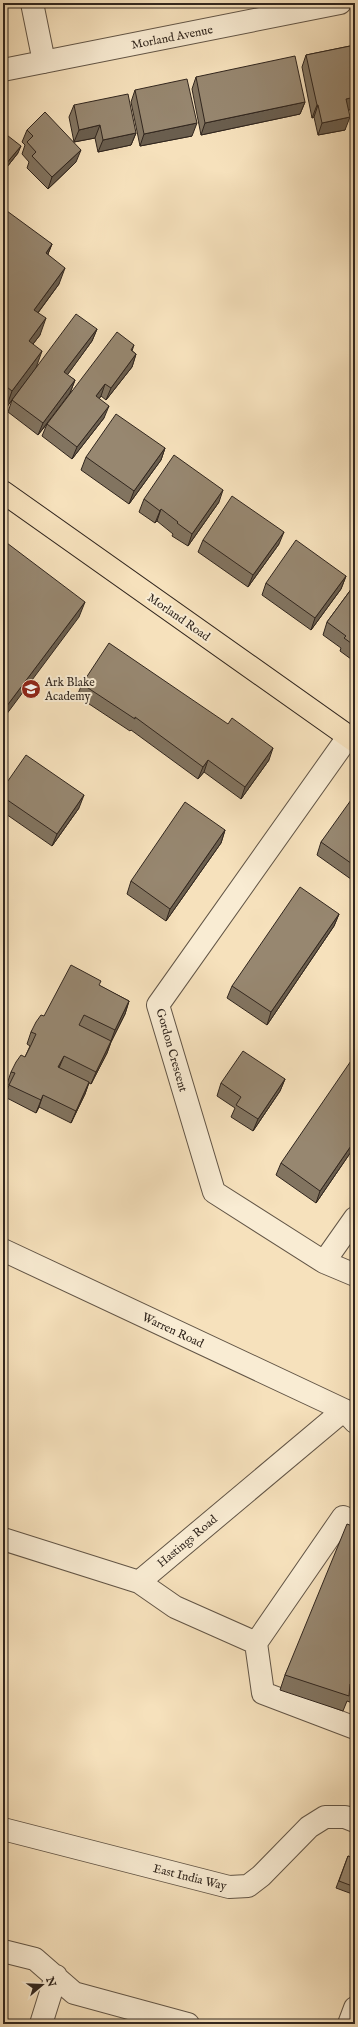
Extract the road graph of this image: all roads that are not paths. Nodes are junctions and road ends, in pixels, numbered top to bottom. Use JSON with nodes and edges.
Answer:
{"nodes":[{"id":1,"x":32,"y":3,"type":"edge"},
{"id":2,"x":340,"y":3,"type":"edge"},
{"id":3,"x":44,"y":62,"type":"junction"},
{"id":4,"x":3,"y":70,"type":"edge"},
{"id":5,"x":3,"y":492,"type":"edge"},
{"id":6,"x":352,"y":739,"type":"edge"},
{"id":7,"x":355,"y":1218,"type":"edge"},
{"id":8,"x":3,"y":1250,"type":"edge"},
{"id":9,"x":324,"y":1262,"type":"junction"},
{"id":10,"x":355,"y":1275,"type":"edge"},
{"id":11,"x":349,"y":1416,"type":"edge"},
{"id":12,"x":355,"y":1522,"type":"edge"},
{"id":13,"x":3,"y":1539,"type":"edge"},
{"id":14,"x":138,"y":1582,"type":"junction"},
{"id":15,"x":256,"y":1643,"type":"junction"},
{"id":16,"x":355,"y":1728,"type":"edge"},
{"id":17,"x":355,"y":1821,"type":"edge"},
{"id":18,"x":3,"y":1829,"type":"edge"},
{"id":19,"x":3,"y":1951,"type":"edge"},
{"id":20,"x":56,"y":1976,"type":"junction"},
{"id":21,"x":355,"y":2008,"type":"edge"},
{"id":22,"x":41,"y":2024,"type":"edge"},
{"id":23,"x":188,"y":2024,"type":"edge"},
{"id":24,"x":349,"y":2024,"type":"edge"}],
"edges":[{"from":1,"to":3,"type":"street"},
{"from":2,"to":3,"type":"street","name":"Morland Avenue"},
{"from":3,"to":4,"type":"street","name":"Morland Avenue"},
{"from":5,"to":6,"type":"main road","name":"Morland Road"},
{"from":6,"to":9,"type":"street","name":"Gordon Crescent"},
{"from":7,"to":9,"type":"street"},
{"from":8,"to":11,"type":"street","name":"Warren Road"},
{"from":9,"to":10,"type":"street","name":"Gordon Crescent"},
{"from":11,"to":14,"type":"street","name":"Hastings Road"},
{"from":12,"to":15,"type":"street"},
{"from":13,"to":14,"type":"street"},
{"from":14,"to":15,"type":"street"},
{"from":15,"to":16,"type":"street"},
{"from":17,"to":18,"type":"street","name":"East India Way"},
{"from":19,"to":20,"type":"street"},
{"from":20,"to":22,"type":"street"},
{"from":20,"to":23,"type":"street"},
{"from":21,"to":24,"type":"street"}]}
